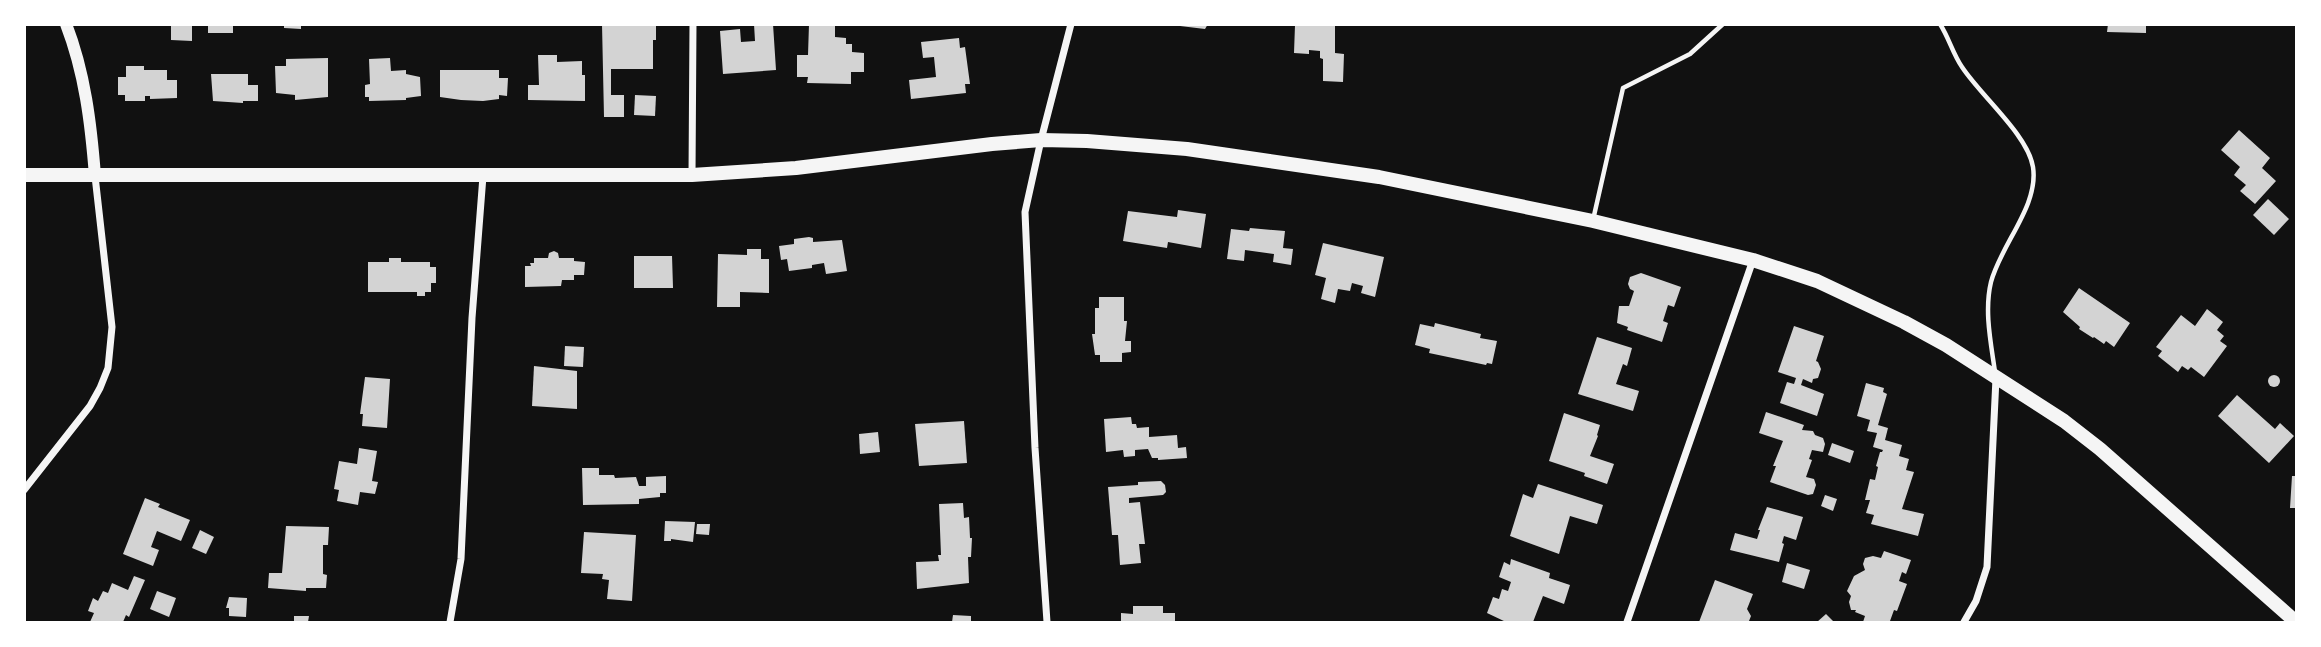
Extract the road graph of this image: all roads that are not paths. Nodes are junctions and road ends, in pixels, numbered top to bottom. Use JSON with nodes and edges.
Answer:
{"nodes":[{"id":1,"x":66,"y":24,"type":"edge"},
{"id":2,"x":693,"y":24,"type":"edge"},
{"id":3,"x":1071,"y":24,"type":"edge"},
{"id":4,"x":1723,"y":24,"type":"edge"},
{"id":5,"x":1940,"y":24,"type":"edge"},
{"id":6,"x":1041,"y":140,"type":"junction"},
{"id":7,"x":692,"y":175,"type":"junction"},
{"id":8,"x":24,"y":176,"type":"edge"},
{"id":9,"x":95,"y":176,"type":"junction"},
{"id":10,"x":483,"y":176,"type":"junction"},
{"id":11,"x":1593,"y":221,"type":"junction"},
{"id":12,"x":1753,"y":260,"type":"junction"},
{"id":13,"x":1996,"y":378,"type":"junction"},
{"id":14,"x":24,"y":490,"type":"edge"},
{"id":15,"x":450,"y":622,"type":"edge"},
{"id":16,"x":1048,"y":622,"type":"edge"},
{"id":17,"x":1627,"y":622,"type":"edge"},
{"id":18,"x":1964,"y":622,"type":"edge"},
{"id":19,"x":2297,"y":622,"type":"edge"}],
"edges":[{"from":1,"to":9,"type":"street"},
{"from":2,"to":7,"type":"street"},
{"from":3,"to":6,"type":"street"},
{"from":4,"to":11,"type":"lane"},
{"from":5,"to":13,"type":"lane"},
{"from":6,"to":7,"type":"main road"},
{"from":6,"to":11,"type":"main road"},
{"from":6,"to":16,"type":"street"},
{"from":7,"to":10,"type":"main road"},
{"from":8,"to":9,"type":"main road"},
{"from":9,"to":10,"type":"main road"},
{"from":9,"to":14,"type":"street"},
{"from":10,"to":15,"type":"street"},
{"from":11,"to":12,"type":"main road"},
{"from":12,"to":13,"type":"main road"},
{"from":12,"to":17,"type":"street"},
{"from":13,"to":18,"type":"street"},
{"from":13,"to":19,"type":"main road"}]}
